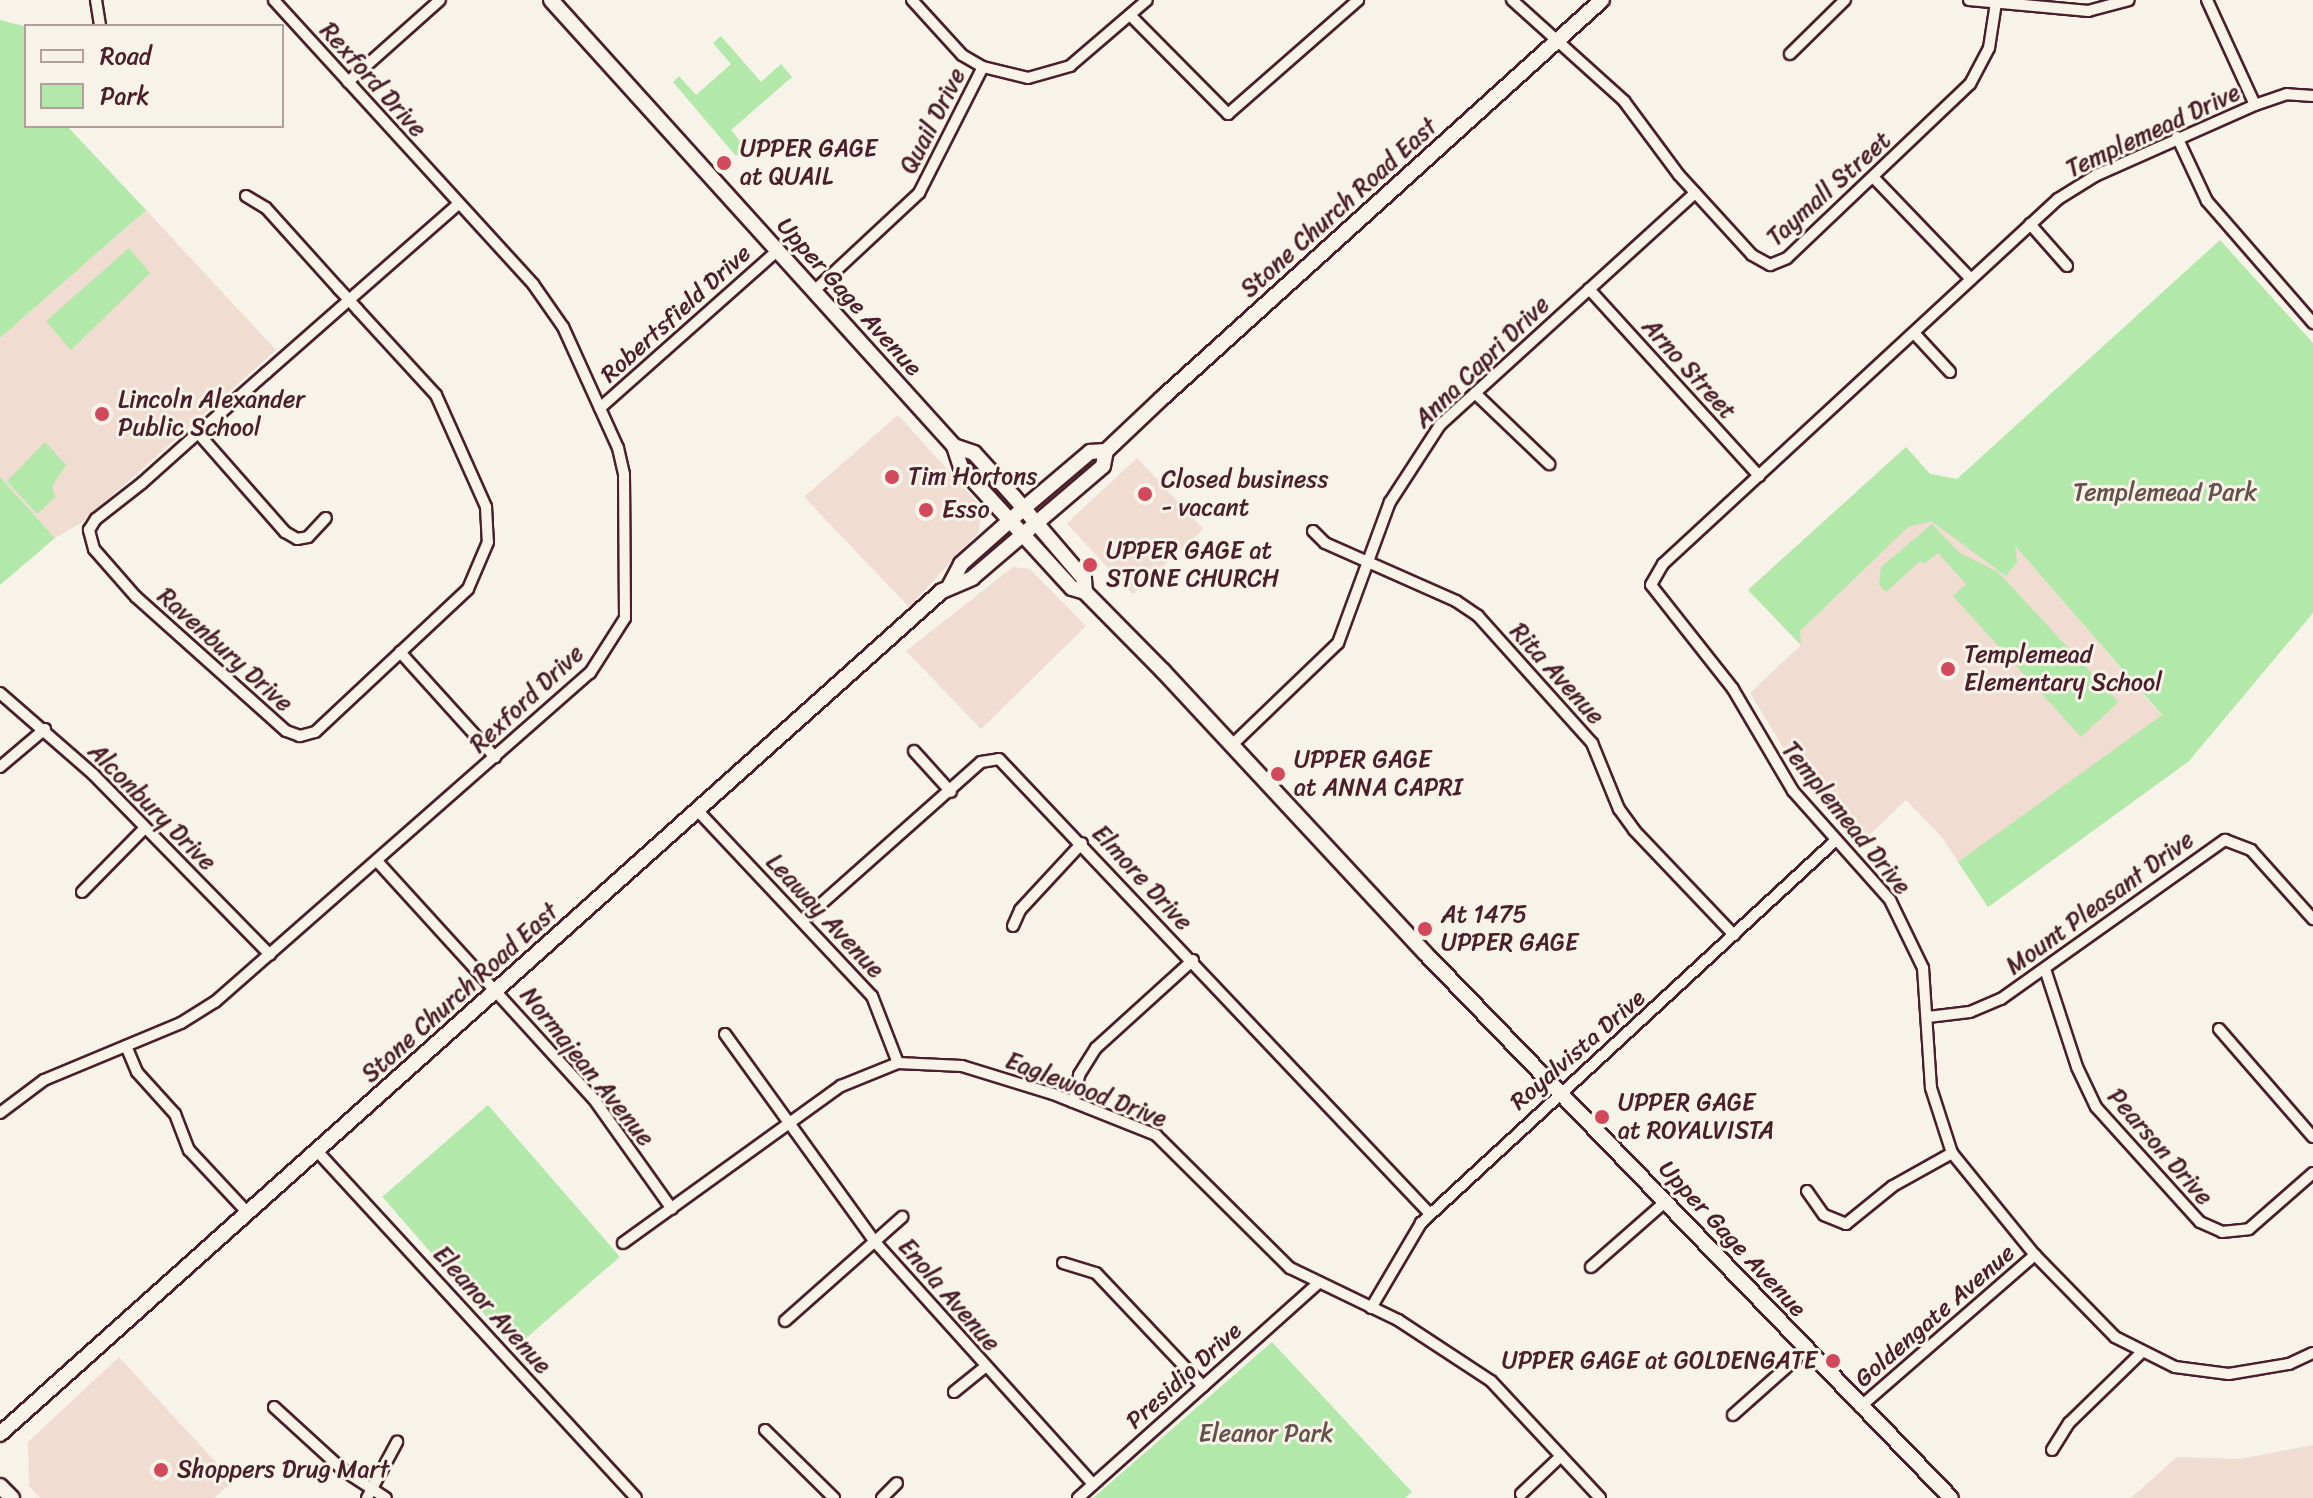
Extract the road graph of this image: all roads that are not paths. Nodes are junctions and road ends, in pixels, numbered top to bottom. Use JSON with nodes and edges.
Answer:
{"nodes":[{"id":1,"x":96,"y":0,"type":"edge"},
{"id":2,"x":274,"y":0,"type":"edge"},
{"id":3,"x":440,"y":0,"type":"edge"},
{"id":4,"x":551,"y":0,"type":"edge"},
{"id":5,"x":912,"y":0,"type":"edge"},
{"id":6,"x":1147,"y":0,"type":"edge"},
{"id":7,"x":1358,"y":0,"type":"edge"},
{"id":8,"x":1512,"y":0,"type":"edge"},
{"id":9,"x":1602,"y":0,"type":"edge"},
{"id":10,"x":1845,"y":0,"type":"edge"},
{"id":11,"x":1969,"y":0,"type":"edge"},
{"id":12,"x":2129,"y":0,"type":"edge"},
{"id":13,"x":2207,"y":0,"type":"edge"},
{"id":14,"x":1996,"y":3,"type":"junction"},
{"id":15,"x":1131,"y":16,"type":"junction"},
{"id":16,"x":100,"y":24,"type":"edge"},
{"id":17,"x":1557,"y":43,"type":"junction"},
{"id":18,"x":1790,"y":54,"type":"dead end"},
{"id":19,"x":983,"y":67,"type":"junction"},
{"id":20,"x":348,"y":82,"type":"junction"},
{"id":21,"x":2313,"y":96,"type":"edge"},
{"id":22,"x":2255,"y":105,"type":"junction"},
{"id":23,"x":2177,"y":137,"type":"junction"},
{"id":24,"x":1874,"y":178,"type":"junction"},
{"id":25,"x":1695,"y":193,"type":"junction"},
{"id":26,"x":246,"y":196,"type":"dead end"},
{"id":27,"x":457,"y":205,"type":"junction"},
{"id":28,"x":2030,"y":224,"type":"junction"},
{"id":29,"x":778,"y":250,"type":"junction"},
{"id":30,"x":2067,"y":266,"type":"dead end"},
{"id":31,"x":1971,"y":279,"type":"junction"},
{"id":32,"x":1589,"y":289,"type":"junction"},
{"id":33,"x":814,"y":291,"type":"junction"},
{"id":34,"x":349,"y":300,"type":"junction"},
{"id":35,"x":2313,"y":323,"type":"edge"},
{"id":36,"x":1914,"y":333,"type":"junction"},
{"id":37,"x":1950,"y":372,"type":"dead end"},
{"id":38,"x":1475,"y":393,"type":"junction"},
{"id":39,"x":600,"y":408,"type":"junction"},
{"id":40,"x":198,"y":433,"type":"junction"},
{"id":41,"x":954,"y":446,"type":"junction"},
{"id":42,"x":1106,"y":451,"type":"junction"},
{"id":43,"x":1549,"y":464,"type":"dead end"},
{"id":44,"x":1759,"y":476,"type":"junction"},
{"id":45,"x":1024,"y":508,"type":"junction"},
{"id":46,"x":326,"y":518,"type":"dead end"},
{"id":47,"x":1011,"y":520,"type":"junction"},
{"id":48,"x":1037,"y":523,"type":"junction"},
{"id":49,"x":1313,"y":531,"type":"dead end"},
{"id":50,"x":1023,"y":535,"type":"junction"},
{"id":51,"x":1366,"y":562,"type":"junction"},
{"id":52,"x":950,"y":585,"type":"junction"},
{"id":53,"x":1085,"y":592,"type":"junction"},
{"id":54,"x":400,"y":652,"type":"junction"},
{"id":55,"x":0,"y":693,"type":"edge"},
{"id":56,"x":45,"y":729,"type":"junction"},
{"id":57,"x":1232,"y":745,"type":"junction"},
{"id":58,"x":914,"y":751,"type":"dead end"},
{"id":59,"x":495,"y":757,"type":"junction"},
{"id":60,"x":0,"y":767,"type":"edge"},
{"id":61,"x":951,"y":792,"type":"junction"},
{"id":62,"x":698,"y":811,"type":"junction"},
{"id":63,"x":145,"y":828,"type":"junction"},
{"id":64,"x":1836,"y":840,"type":"junction"},
{"id":65,"x":1082,"y":843,"type":"junction"},
{"id":66,"x":377,"y":861,"type":"junction"},
{"id":67,"x":82,"y":892,"type":"dead end"},
{"id":68,"x":2313,"y":919,"type":"edge"},
{"id":69,"x":803,"y":920,"type":"junction"},
{"id":70,"x":1013,"y":926,"type":"dead end"},
{"id":71,"x":1734,"y":935,"type":"junction"},
{"id":72,"x":270,"y":955,"type":"junction"},
{"id":73,"x":1193,"y":960,"type":"junction"},
{"id":74,"x":2045,"y":969,"type":"junction"},
{"id":75,"x":498,"y":989,"type":"junction"},
{"id":76,"x":1928,"y":1017,"type":"junction"},
{"id":77,"x":2219,"y":1029,"type":"dead end"},
{"id":78,"x":725,"y":1034,"type":"dead end"},
{"id":79,"x":126,"y":1046,"type":"junction"},
{"id":80,"x":898,"y":1063,"type":"junction"},
{"id":81,"x":1562,"y":1093,"type":"junction"},
{"id":82,"x":1073,"y":1102,"type":"junction"},
{"id":83,"x":0,"y":1113,"type":"edge"},
{"id":84,"x":790,"y":1121,"type":"junction"},
{"id":85,"x":2313,"y":1137,"type":"edge"},
{"id":86,"x":317,"y":1151,"type":"junction"},
{"id":87,"x":1952,"y":1153,"type":"junction"},
{"id":88,"x":2313,"y":1173,"type":"edge"},
{"id":89,"x":1807,"y":1191,"type":"dead end"},
{"id":90,"x":1666,"y":1201,"type":"junction"},
{"id":91,"x":672,"y":1209,"type":"junction"},
{"id":92,"x":248,"y":1213,"type":"junction"},
{"id":93,"x":1430,"y":1214,"type":"junction"},
{"id":94,"x":902,"y":1217,"type":"dead end"},
{"id":95,"x":875,"y":1242,"type":"junction"},
{"id":96,"x":623,"y":1243,"type":"dead end"},
{"id":97,"x":2035,"y":1255,"type":"junction"},
{"id":98,"x":1063,"y":1263,"type":"dead end"},
{"id":99,"x":1591,"y":1267,"type":"dead end"},
{"id":100,"x":1317,"y":1284,"type":"junction"},
{"id":101,"x":1371,"y":1308,"type":"junction"},
{"id":102,"x":785,"y":1321,"type":"dead end"},
{"id":103,"x":1806,"y":1350,"type":"junction"},
{"id":104,"x":2313,"y":1353,"type":"edge"},
{"id":105,"x":2140,"y":1354,"type":"junction"},
{"id":106,"x":985,"y":1367,"type":"junction"},
{"id":107,"x":1203,"y":1386,"type":"junction"},
{"id":108,"x":954,"y":1392,"type":"dead end"},
{"id":109,"x":274,"y":1407,"type":"dead end"},
{"id":110,"x":1860,"y":1407,"type":"junction"},
{"id":111,"x":1733,"y":1415,"type":"dead end"},
{"id":112,"x":765,"y":1430,"type":"dead end"},
{"id":113,"x":0,"y":1434,"type":"edge"},
{"id":114,"x":397,"y":1442,"type":"dead end"},
{"id":115,"x":2052,"y":1450,"type":"dead end"},
{"id":116,"x":1561,"y":1456,"type":"junction"},
{"id":117,"x":897,"y":1483,"type":"dead end"},
{"id":118,"x":1093,"y":1484,"type":"junction"},
{"id":119,"x":0,"y":1486,"type":"edge"},
{"id":120,"x":370,"y":1493,"type":"edge"},
{"id":121,"x":1521,"y":1494,"type":"dead end"},
{"id":122,"x":1946,"y":1496,"type":"edge"},
{"id":123,"x":12,"y":1498,"type":"edge"},
{"id":124,"x":386,"y":1498,"type":"edge"},
{"id":125,"x":636,"y":1498,"type":"edge"},
{"id":126,"x":834,"y":1498,"type":"edge"},
{"id":127,"x":882,"y":1498,"type":"edge"},
{"id":128,"x":1078,"y":1498,"type":"edge"},
{"id":129,"x":1600,"y":1498,"type":"edge"}],
"edges":[{"from":1,"to":16,"type":"street"},
{"from":2,"to":20,"type":"street","name":"Rexford Drive"},
{"from":3,"to":20,"type":"street"},
{"from":4,"to":29,"type":"main road","name":"Upper Gage Avenue"},
{"from":5,"to":19,"type":"street"},
{"from":6,"to":15,"type":"street"},
{"from":7,"to":15,"type":"street"},
{"from":8,"to":17,"type":"street","name":"Taymall Street"},
{"from":9,"to":17,"type":"main road","name":"Stone Church Road East"},
{"from":10,"to":18,"type":"street"},
{"from":11,"to":14,"type":"street"},
{"from":12,"to":14,"type":"street"},
{"from":13,"to":22,"type":"street"},
{"from":14,"to":24,"type":"street","name":"Taymall Street"},
{"from":15,"to":19,"type":"street"},
{"from":17,"to":25,"type":"street","name":"Taymall Street"},
{"from":17,"to":42,"type":"main road","name":"Stone Church Road East"},
{"from":19,"to":33,"type":"street","name":"Quail Drive"},
{"from":20,"to":27,"type":"street","name":"Rexford Drive"},
{"from":21,"to":22,"type":"street","name":"Templemead Drive"},
{"from":22,"to":23,"type":"street","name":"Templemead Drive"},
{"from":23,"to":28,"type":"street","name":"Templemead Drive"},
{"from":23,"to":35,"type":"street"},
{"from":24,"to":25,"type":"street","name":"Taymall Street"},
{"from":24,"to":31,"type":"street"},
{"from":25,"to":32,"type":"street","name":"Anna Capri Drive"},
{"from":26,"to":34,"type":"street"},
{"from":27,"to":34,"type":"street","name":"Ravenbury Drive"},
{"from":27,"to":39,"type":"street","name":"Rexford Drive"},
{"from":28,"to":30,"type":"street"},
{"from":28,"to":31,"type":"street","name":"Templemead Drive"},
{"from":29,"to":33,"type":"main road","name":"Upper Gage Avenue"},
{"from":29,"to":39,"type":"street","name":"Robertsfield Drive"},
{"from":31,"to":36,"type":"street","name":"Templemead Drive"},
{"from":32,"to":38,"type":"street","name":"Anna Capri Drive"},
{"from":32,"to":44,"type":"street","name":"Arno Street"},
{"from":33,"to":41,"type":"main road","name":"Upper Gage Avenue"},
{"from":34,"to":40,"type":"street","name":"Ravenbury Drive"},
{"from":34,"to":54,"type":"street","name":"Ravenbury Drive"},
{"from":36,"to":37,"type":"street"},
{"from":36,"to":44,"type":"street","name":"Templemead Drive"},
{"from":38,"to":43,"type":"street"},
{"from":38,"to":51,"type":"street","name":"Anna Capri Drive"},
{"from":39,"to":59,"type":"street","name":"Rexford Drive"},
{"from":40,"to":46,"type":"street"},
{"from":40,"to":54,"type":"street","name":"Ravenbury Drive"},
{"from":41,"to":45,"type":"main road","name":"Upper Gage Avenue"},
{"from":41,"to":47,"type":"main road","name":"Upper Gage Avenue"},
{"from":42,"to":45,"type":"main road","name":"Stone Church Road East"},
{"from":42,"to":48,"type":"main road","name":"Stone Church Road East"},
{"from":44,"to":64,"type":"street","name":"Templemead Drive"},
{"from":45,"to":47,"type":"main road","name":"Stone Church Road East"},
{"from":45,"to":48,"type":"main road","name":"Upper Gage Avenue"},
{"from":47,"to":50,"type":"main road","name":"Upper Gage Avenue"},
{"from":47,"to":52,"type":"main road","name":"Stone Church Road East"},
{"from":48,"to":50,"type":"main road","name":"Stone Church Road East"},
{"from":48,"to":53,"type":"main road","name":"Upper Gage Avenue"},
{"from":49,"to":51,"type":"street","name":"Rita Avenue"},
{"from":50,"to":52,"type":"main road","name":"Stone Church Road East"},
{"from":50,"to":53,"type":"main road","name":"Upper Gage Avenue"},
{"from":51,"to":57,"type":"street","name":"Anna Capri Drive"},
{"from":51,"to":71,"type":"street","name":"Rita Avenue"},
{"from":52,"to":62,"type":"main road","name":"Stone Church Road East"},
{"from":53,"to":57,"type":"main road","name":"Upper Gage Avenue"},
{"from":54,"to":59,"type":"street"},
{"from":55,"to":56,"type":"street","name":"Alconbury Drive"},
{"from":56,"to":60,"type":"street"},
{"from":56,"to":63,"type":"street","name":"Alconbury Drive"},
{"from":57,"to":81,"type":"main road","name":"Upper Gage Avenue"},
{"from":58,"to":61,"type":"street"},
{"from":59,"to":66,"type":"street","name":"Rexford Drive"},
{"from":61,"to":65,"type":"street","name":"Elmore Drive"},
{"from":61,"to":69,"type":"street","name":"Elmore Drive"},
{"from":62,"to":69,"type":"street","name":"Leaway Avenue"},
{"from":62,"to":75,"type":"main road","name":"Stone Church Road East"},
{"from":63,"to":67,"type":"street"},
{"from":63,"to":72,"type":"street","name":"Alconbury Drive"},
{"from":64,"to":71,"type":"street","name":"Royalvista Drive"},
{"from":64,"to":76,"type":"street","name":"Templemead Drive"},
{"from":65,"to":70,"type":"street"},
{"from":65,"to":73,"type":"street","name":"Elmore Drive"},
{"from":66,"to":72,"type":"street","name":"Rexford Drive"},
{"from":66,"to":75,"type":"street","name":"Normajean Avenue"},
{"from":68,"to":74,"type":"street","name":"Mount Pleasant Drive"},
{"from":69,"to":80,"type":"street","name":"Leaway Avenue"},
{"from":71,"to":81,"type":"street","name":"Royalvista Drive"},
{"from":72,"to":79,"type":"street","name":"Rexford Drive"},
{"from":73,"to":82,"type":"street"},
{"from":73,"to":93,"type":"street","name":"Elmore Drive"},
{"from":74,"to":76,"type":"street","name":"Mount Pleasant Drive"},
{"from":74,"to":88,"type":"street","name":"Pearson Drive"},
{"from":75,"to":86,"type":"main road","name":"Stone Church Road East"},
{"from":75,"to":91,"type":"street","name":"Normajean Avenue"},
{"from":76,"to":87,"type":"street","name":"Templemead Drive"},
{"from":77,"to":85,"type":"street"},
{"from":78,"to":84,"type":"street","name":"Enola Avenue"},
{"from":79,"to":83,"type":"street","name":"Rexford Drive"},
{"from":79,"to":92,"type":"street"},
{"from":80,"to":82,"type":"street","name":"Eaglewood Drive"},
{"from":80,"to":84,"type":"street","name":"Eaglewood Drive"},
{"from":81,"to":90,"type":"main road","name":"Upper Gage Avenue"},
{"from":81,"to":93,"type":"street","name":"Royalvista Drive"},
{"from":82,"to":100,"type":"street","name":"Eaglewood Drive"},
{"from":84,"to":91,"type":"street","name":"Eaglewood Drive"},
{"from":84,"to":95,"type":"street","name":"Enola Avenue"},
{"from":86,"to":92,"type":"main road","name":"Stone Church Road East"},
{"from":86,"to":125,"type":"street","name":"Eleanor Avenue"},
{"from":87,"to":89,"type":"street"},
{"from":87,"to":97,"type":"street","name":"Templemead Drive"},
{"from":90,"to":99,"type":"street"},
{"from":90,"to":103,"type":"main road","name":"Upper Gage Avenue"},
{"from":91,"to":96,"type":"street","name":"Eaglewood Drive"},
{"from":92,"to":113,"type":"main road","name":"Stone Church Road East"},
{"from":93,"to":101,"type":"street","name":"Royalvista Drive"},
{"from":94,"to":95,"type":"street"},
{"from":95,"to":102,"type":"street"},
{"from":95,"to":106,"type":"street","name":"Enola Avenue"},
{"from":97,"to":105,"type":"street","name":"Templemead Drive"},
{"from":97,"to":110,"type":"street","name":"Goldengate Avenue"},
{"from":98,"to":107,"type":"street"},
{"from":100,"to":101,"type":"street","name":"Eaglewood Drive"},
{"from":100,"to":107,"type":"street","name":"Presidio Drive"},
{"from":101,"to":116,"type":"street","name":"Eaglewood Drive"},
{"from":103,"to":110,"type":"main road","name":"Upper Gage Avenue"},
{"from":103,"to":111,"type":"street"},
{"from":104,"to":105,"type":"street","name":"Templemead Drive"},
{"from":105,"to":115,"type":"street"},
{"from":106,"to":108,"type":"street"},
{"from":106,"to":118,"type":"street","name":"Enola Avenue"},
{"from":107,"to":118,"type":"street","name":"Presidio Drive"},
{"from":109,"to":120,"type":"street"},
{"from":110,"to":122,"type":"main road","name":"Upper Gage Avenue"},
{"from":112,"to":126,"type":"street"},
{"from":114,"to":120,"type":"street"},
{"from":116,"to":121,"type":"street"},
{"from":116,"to":129,"type":"street","name":"Eaglewood Drive"},
{"from":117,"to":127,"type":"street"},
{"from":118,"to":128,"type":"street","name":"Presidio Drive"},
{"from":119,"to":123,"type":"main road"},
{"from":120,"to":124,"type":"street"}]}
